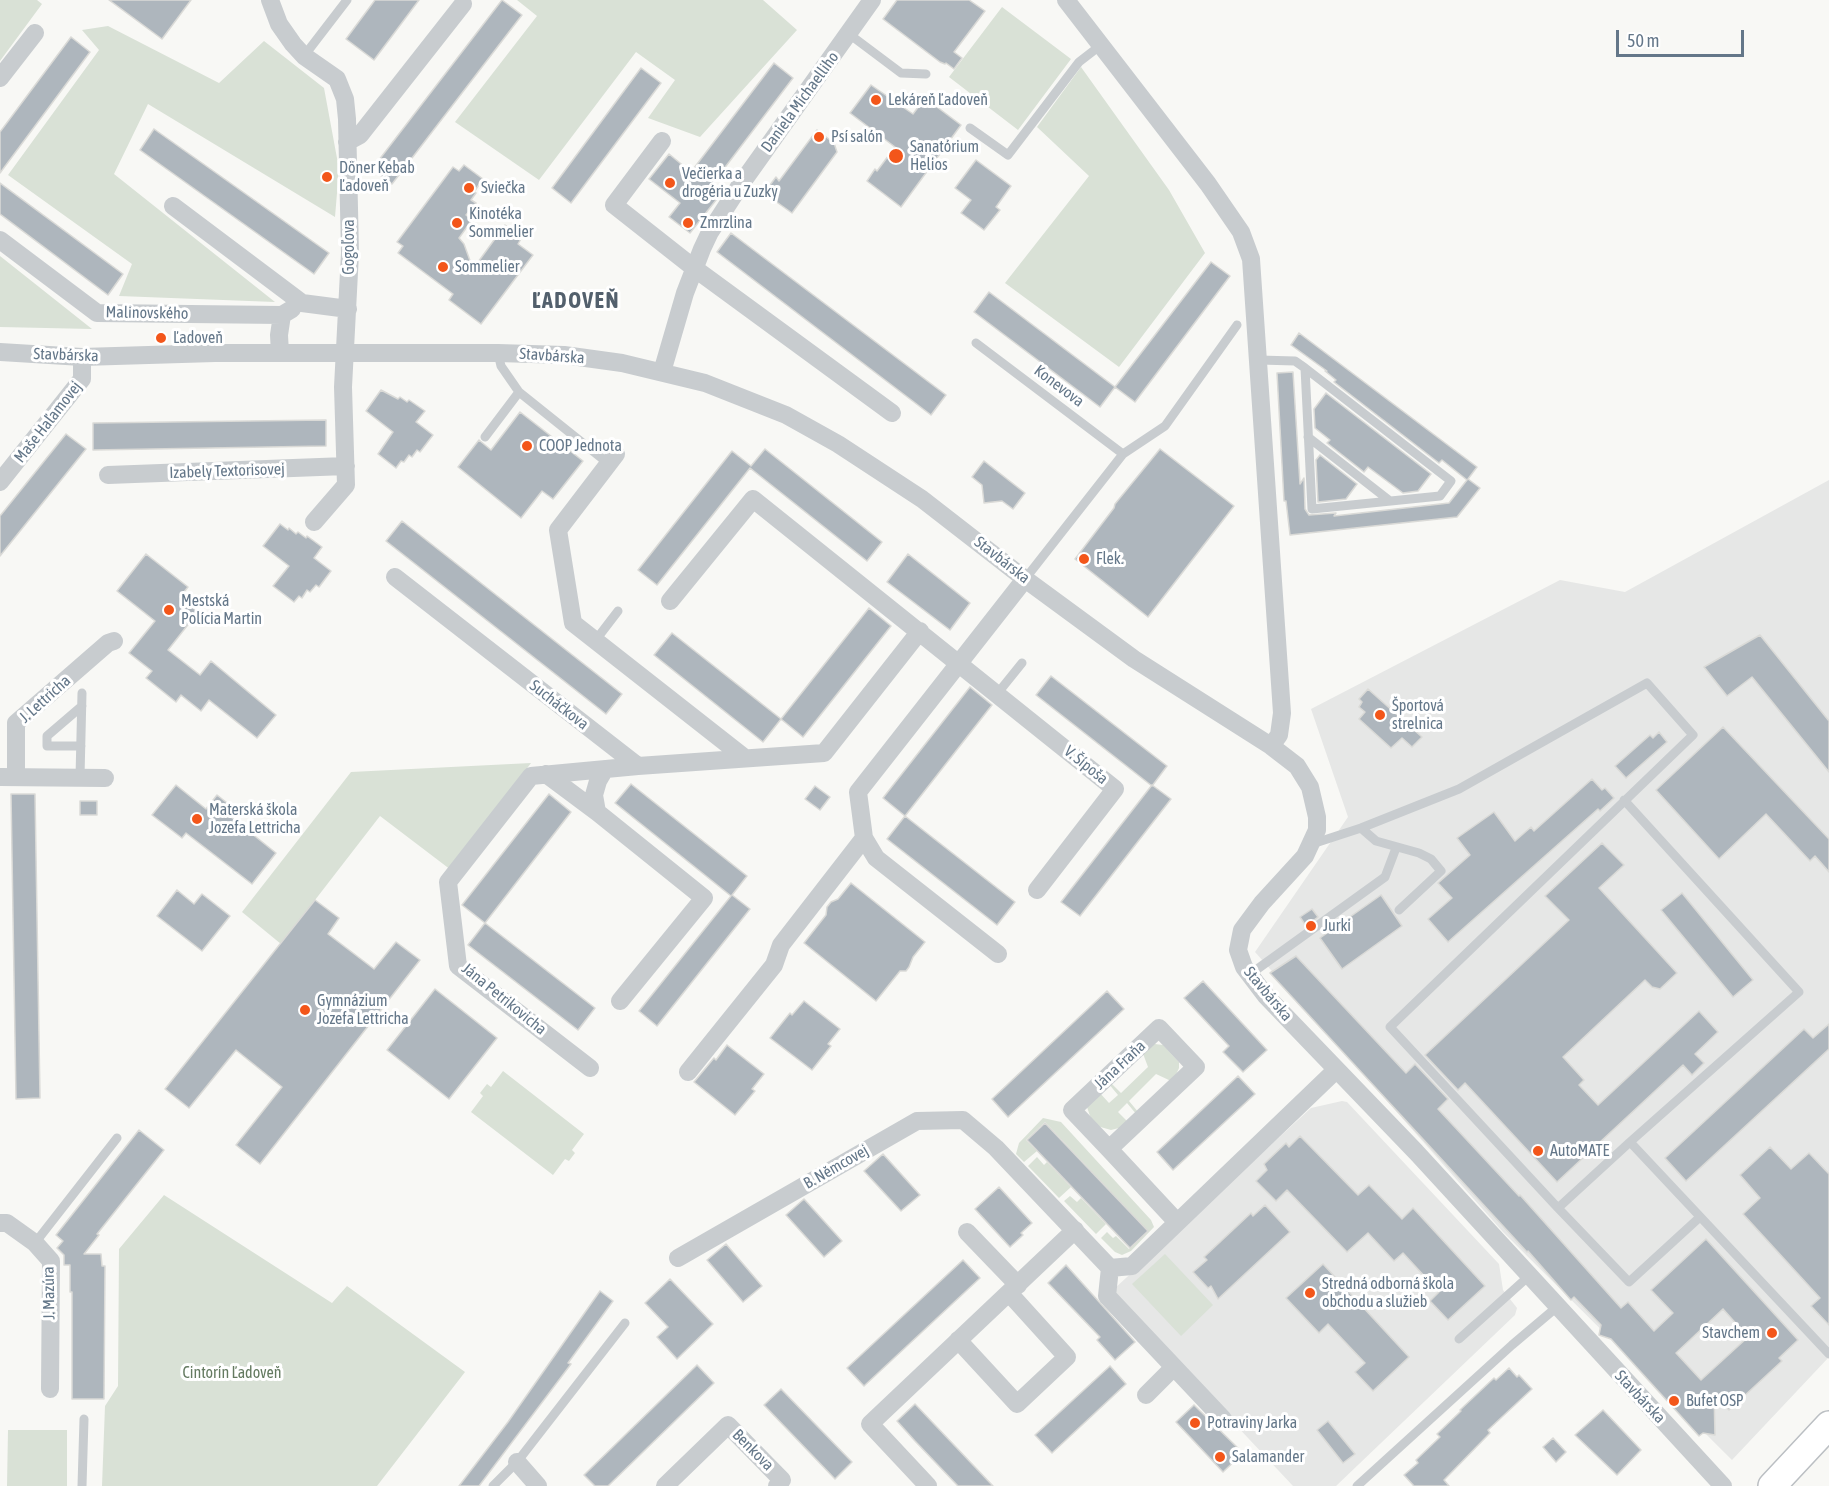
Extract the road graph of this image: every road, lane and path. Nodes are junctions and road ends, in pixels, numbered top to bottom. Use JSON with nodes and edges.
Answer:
{"nodes":[{"id":1,"x":270,"y":0,"type":"edge"},
{"id":2,"x":346,"y":0,"type":"edge"},
{"id":3,"x":872,"y":0,"type":"edge"},
{"id":4,"x":1066,"y":0,"type":"edge"},
{"id":5,"x":463,"y":4,"type":"dead end"},
{"id":6,"x":35,"y":33,"type":"dead end"},
{"id":7,"x":849,"y":34,"type":"junction"},
{"id":8,"x":1101,"y":45,"type":"junction"},
{"id":9,"x":304,"y":56,"type":"junction"},
{"id":10,"x":926,"y":74,"type":"dead end"},
{"id":11,"x":0,"y":78,"type":"edge"},
{"id":12,"x":970,"y":128,"type":"dead end"},
{"id":13,"x":662,"y":141,"type":"dead end"},
{"id":14,"x":346,"y":142,"type":"junction"},
{"id":15,"x":173,"y":206,"type":"dead end"},
{"id":16,"x":0,"y":240,"type":"edge"},
{"id":17,"x":694,"y":268,"type":"junction"},
{"id":18,"x":302,"y":303,"type":"junction"},
{"id":19,"x":348,"y":309,"type":"junction"},
{"id":20,"x":282,"y":315,"type":"junction"},
{"id":21,"x":1237,"y":325,"type":"dead end"},
{"id":22,"x":976,"y":343,"type":"dead end"},
{"id":23,"x":0,"y":352,"type":"edge"},
{"id":24,"x":344,"y":352,"type":"junction"},
{"id":25,"x":280,"y":353,"type":"junction"},
{"id":26,"x":498,"y":353,"type":"junction"},
{"id":27,"x":82,"y":357,"type":"junction"},
{"id":28,"x":1259,"y":360,"type":"junction"},
{"id":29,"x":1305,"y":368,"type":"junction"},
{"id":30,"x":662,"y":372,"type":"junction"},
{"id":31,"x":519,"y":392,"type":"junction"},
{"id":32,"x":892,"y":413,"type":"dead end"},
{"id":33,"x":485,"y":437,"type":"dead end"},
{"id":34,"x":1308,"y":437,"type":"junction"},
{"id":35,"x":1123,"y":454,"type":"junction"},
{"id":36,"x":613,"y":459,"type":"joint"},
{"id":37,"x":346,"y":466,"type":"junction"},
{"id":38,"x":108,"y":475,"type":"dead end"},
{"id":39,"x":0,"y":482,"type":"edge"},
{"id":40,"x":1390,"y":501,"type":"junction"},
{"id":41,"x":314,"y":522,"type":"dead end"},
{"id":42,"x":395,"y":577,"type":"dead end"},
{"id":43,"x":1025,"y":579,"type":"junction"},
{"id":44,"x":670,"y":601,"type":"dead end"},
{"id":45,"x":618,"y":611,"type":"dead end"},
{"id":46,"x":920,"y":631,"type":"junction"},
{"id":47,"x":114,"y":641,"type":"dead end"},
{"id":48,"x":595,"y":641,"type":"junction"},
{"id":49,"x":1022,"y":663,"type":"dead end"},
{"id":50,"x":957,"y":664,"type":"junction"},
{"id":51,"x":82,"y":693,"type":"dead end"},
{"id":52,"x":997,"y":694,"type":"junction"},
{"id":53,"x":82,"y":706,"type":"junction"},
{"id":54,"x":81,"y":746,"type":"junction"},
{"id":55,"x":1271,"y":746,"type":"junction"},
{"id":56,"x":745,"y":759,"type":"junction"},
{"id":57,"x":638,"y":766,"type":"junction"},
{"id":58,"x":606,"y":769,"type":"junction"},
{"id":59,"x":546,"y":774,"type":"junction"},
{"id":60,"x":8,"y":777,"type":"edge"},
{"id":61,"x":80,"y":777,"type":"junction"},
{"id":62,"x":105,"y":778,"type":"dead end"},
{"id":63,"x":1624,"y":800,"type":"junction"},
{"id":64,"x":597,"y":813,"type":"junction"},
{"id":65,"x":1361,"y":828,"type":"junction"},
{"id":66,"x":864,"y":838,"type":"junction"},
{"id":67,"x":1312,"y":844,"type":"junction"},
{"id":68,"x":1396,"y":848,"type":"junction"},
{"id":69,"x":1037,"y":890,"type":"dead end"},
{"id":70,"x":1399,"y":910,"type":"dead end"},
{"id":71,"x":998,"y":954,"type":"dead end"},
{"id":72,"x":1249,"y":975,"type":"junction"},
{"id":73,"x":620,"y":1001,"type":"dead end"},
{"id":74,"x":590,"y":1068,"type":"dead end"},
{"id":75,"x":1336,"y":1070,"type":"junction"},
{"id":76,"x":688,"y":1072,"type":"dead end"},
{"id":77,"x":117,"y":1138,"type":"dead end"},
{"id":78,"x":1630,"y":1142,"type":"junction"},
{"id":79,"x":1109,"y":1149,"type":"junction"},
{"id":80,"x":1558,"y":1208,"type":"junction"},
{"id":81,"x":1700,"y":1217,"type":"junction"},
{"id":82,"x":1176,"y":1221,"type":"junction"},
{"id":83,"x":0,"y":1223,"type":"edge"},
{"id":84,"x":1075,"y":1230,"type":"junction"},
{"id":85,"x":967,"y":1232,"type":"dead end"},
{"id":86,"x":34,"y":1244,"type":"junction"},
{"id":87,"x":678,"y":1257,"type":"dead end"},
{"id":88,"x":1110,"y":1268,"type":"junction"},
{"id":89,"x":1528,"y":1276,"type":"junction"},
{"id":90,"x":1013,"y":1289,"type":"junction"},
{"id":91,"x":1557,"y":1307,"type":"junction"},
{"id":92,"x":625,"y":1323,"type":"dead end"},
{"id":93,"x":1459,"y":1339,"type":"dead end"},
{"id":94,"x":958,"y":1340,"type":"junction"},
{"id":95,"x":1829,"y":1354,"type":"edge"},
{"id":96,"x":1173,"y":1368,"type":"junction"},
{"id":97,"x":50,"y":1389,"type":"dead end"},
{"id":98,"x":1146,"y":1395,"type":"dead end"},
{"id":99,"x":84,"y":1419,"type":"dead end"},
{"id":100,"x":1224,"y":1419,"type":"dead end"},
{"id":101,"x":1829,"y":1425,"type":"edge"},
{"id":102,"x":517,"y":1462,"type":"junction"},
{"id":103,"x":82,"y":1486,"type":"edge"},
{"id":104,"x":493,"y":1486,"type":"edge"},
{"id":105,"x":538,"y":1486,"type":"edge"},
{"id":106,"x":665,"y":1486,"type":"edge"},
{"id":107,"x":777,"y":1486,"type":"edge"},
{"id":108,"x":928,"y":1486,"type":"edge"},
{"id":109,"x":1357,"y":1486,"type":"edge"},
{"id":110,"x":1723,"y":1486,"type":"edge"},
{"id":111,"x":1772,"y":1486,"type":"edge"}],
"edges":[{"from":1,"to":9,"type":"street","name":"Gogoľova"},
{"from":2,"to":9,"type":"lane"},
{"from":3,"to":7,"type":"street","name":"Daniela Michaelliho"},
{"from":4,"to":8,"type":"street"},
{"from":5,"to":14,"type":"street"},
{"from":6,"to":11,"type":"street"},
{"from":7,"to":10,"type":"lane"},
{"from":7,"to":17,"type":"street","name":"Daniela Michaelliho"},
{"from":8,"to":12,"type":"lane"},
{"from":8,"to":28,"type":"street"},
{"from":9,"to":14,"type":"street","name":"Gogoľova"},
{"from":13,"to":17,"type":"street"},
{"from":14,"to":19,"type":"street","name":"Gogoľova"},
{"from":15,"to":18,"type":"street"},
{"from":16,"to":20,"type":"street","name":"Malinovského"},
{"from":17,"to":30,"type":"street","name":"Daniela Michaelliho"},
{"from":17,"to":32,"type":"street"},
{"from":18,"to":19,"type":"street"},
{"from":18,"to":20,"type":"street"},
{"from":19,"to":24,"type":"street","name":"Gogoľova"},
{"from":20,"to":25,"type":"street"},
{"from":21,"to":35,"type":"lane"},
{"from":22,"to":35,"type":"lane","name":"Konevova"},
{"from":23,"to":27,"type":"street","name":"Stavbárska"},
{"from":24,"to":25,"type":"street","name":"Stavbárska"},
{"from":24,"to":26,"type":"street","name":"Stavbárska"},
{"from":24,"to":37,"type":"street"},
{"from":25,"to":27,"type":"street","name":"Stavbárska"},
{"from":26,"to":30,"type":"street","name":"Stavbárska"},
{"from":26,"to":31,"type":"lane"},
{"from":27,"to":39,"type":"street","name":"Maše Haľamovej"},
{"from":28,"to":29,"type":"lane"},
{"from":28,"to":55,"type":"street"},
{"from":29,"to":34,"type":"lane"},
{"from":29,"to":40,"type":"lane"},
{"from":30,"to":43,"type":"street","name":"Stavbárska"},
{"from":31,"to":33,"type":"lane"},
{"from":31,"to":36,"type":"lane"},
{"from":34,"to":40,"type":"lane"},
{"from":34,"to":40,"type":"lane"},
{"from":35,"to":43,"type":"lane"},
{"from":36,"to":48,"type":"street"},
{"from":37,"to":38,"type":"street","name":"Izabely Textorisovej"},
{"from":37,"to":41,"type":"street"},
{"from":42,"to":57,"type":"street","name":"Sucháčkova"},
{"from":43,"to":50,"type":"street"},
{"from":43,"to":55,"type":"street","name":"Stavbárska"},
{"from":44,"to":46,"type":"street"},
{"from":45,"to":48,"type":"lane"},
{"from":46,"to":50,"type":"street"},
{"from":46,"to":56,"type":"street"},
{"from":47,"to":60,"type":"street","name":"J. Lettricha"},
{"from":48,"to":56,"type":"street"},
{"from":49,"to":52,"type":"lane"},
{"from":50,"to":52,"type":"street","name":"V. Šípoša"},
{"from":50,"to":66,"type":"street"},
{"from":51,"to":53,"type":"lane"},
{"from":52,"to":69,"type":"street","name":"V. Šípoša"},
{"from":53,"to":54,"type":"lane"},
{"from":53,"to":54,"type":"lane"},
{"from":54,"to":61,"type":"lane"},
{"from":55,"to":67,"type":"street","name":"Stavbárska"},
{"from":56,"to":57,"type":"street"},
{"from":57,"to":58,"type":"street","name":"Jána Petrikovicha"},
{"from":58,"to":59,"type":"street","name":"Jána Petrikovicha"},
{"from":58,"to":64,"type":"street"},
{"from":59,"to":64,"type":"street"},
{"from":59,"to":74,"type":"street","name":"Jána Petrikovicha"},
{"from":60,"to":61,"type":"street","name":"J. Lettricha"},
{"from":61,"to":62,"type":"street","name":"J. Lettricha"},
{"from":63,"to":65,"type":"lane"},
{"from":63,"to":78,"type":"lane"},
{"from":63,"to":80,"type":"lane"},
{"from":64,"to":73,"type":"street"},
{"from":65,"to":67,"type":"lane"},
{"from":65,"to":68,"type":"lane"},
{"from":66,"to":71,"type":"street"},
{"from":66,"to":76,"type":"street"},
{"from":67,"to":72,"type":"street","name":"Stavbárska"},
{"from":68,"to":70,"type":"lane"},
{"from":68,"to":72,"type":"lane"},
{"from":72,"to":75,"type":"street","name":"Stavbárska"},
{"from":75,"to":82,"type":"street"},
{"from":75,"to":89,"type":"street","name":"Stavbárska"},
{"from":77,"to":86,"type":"lane"},
{"from":78,"to":80,"type":"lane"},
{"from":78,"to":81,"type":"lane"},
{"from":79,"to":79,"type":"street","name":"Jána Fraňa"},
{"from":79,"to":82,"type":"street","name":"Jána Fraňa"},
{"from":80,"to":81,"type":"lane"},
{"from":81,"to":95,"type":"lane"},
{"from":82,"to":88,"type":"street"},
{"from":83,"to":86,"type":"street","name":"J. Mazúra"},
{"from":84,"to":87,"type":"street","name":"B. Němcovej"},
{"from":84,"to":88,"type":"street"},
{"from":84,"to":90,"type":"street"},
{"from":85,"to":90,"type":"street"},
{"from":86,"to":97,"type":"street","name":"J. Mazúra"},
{"from":88,"to":96,"type":"street"},
{"from":89,"to":91,"type":"street","name":"Stavbárska"},
{"from":89,"to":93,"type":"lane"},
{"from":90,"to":94,"type":"street"},
{"from":90,"to":94,"type":"street"},
{"from":91,"to":109,"type":"lane"},
{"from":91,"to":110,"type":"street","name":"Stavbárska"},
{"from":92,"to":102,"type":"lane"},
{"from":94,"to":108,"type":"street"},
{"from":96,"to":98,"type":"street"},
{"from":96,"to":100,"type":"street"},
{"from":99,"to":103,"type":"lane"},
{"from":101,"to":111,"type":"main road"},
{"from":102,"to":104,"type":"lane"},
{"from":102,"to":105,"type":"street"},
{"from":106,"to":107,"type":"street","name":"Benkova"}]}
